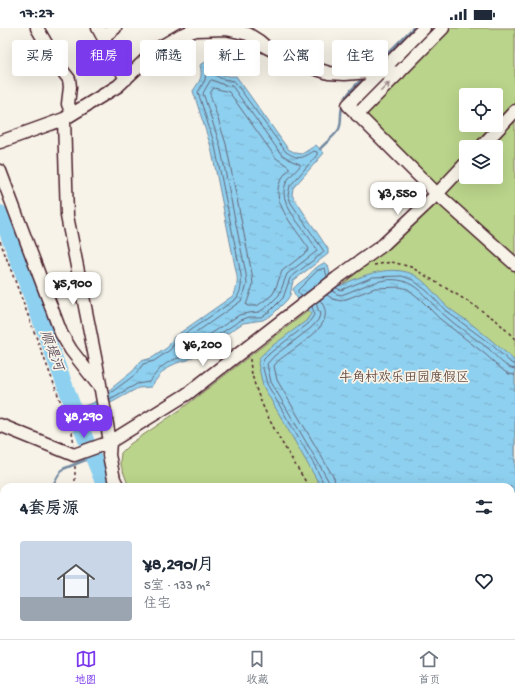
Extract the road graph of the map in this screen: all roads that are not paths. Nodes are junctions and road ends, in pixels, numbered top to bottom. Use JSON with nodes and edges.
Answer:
{"nodes":[{"id":1,"x":37,"y":28,"type":"edge"},
{"id":2,"x":115,"y":28,"type":"edge"},
{"id":3,"x":424,"y":28,"type":"edge"},
{"id":4,"x":443,"y":28,"type":"edge"},
{"id":5,"x":100,"y":32,"type":"edge"},
{"id":6,"x":388,"y":64,"type":"edge"},
{"id":7,"x":388,"y":72,"type":"edge"},
{"id":8,"x":332,"y":73,"type":"edge"},
{"id":9,"x":399,"y":73,"type":"junction"},
{"id":10,"x":376,"y":76,"type":"edge"},
{"id":11,"x":126,"y":79,"type":"junction"},
{"id":12,"x":515,"y":111,"type":"edge"},
{"id":13,"x":357,"y":115,"type":"junction"},
{"id":14,"x":68,"y":116,"type":"junction"},
{"id":15,"x":488,"y":140,"type":"edge"},
{"id":16,"x":0,"y":142,"type":"edge"},
{"id":17,"x":459,"y":170,"type":"edge"},
{"id":18,"x":0,"y":171,"type":"edge"},
{"id":19,"x":437,"y":194,"type":"junction"},
{"id":20,"x":515,"y":264,"type":"edge"},
{"id":21,"x":101,"y":388,"type":"junction"},
{"id":22,"x":0,"y":425,"type":"edge"},
{"id":23,"x":106,"y":444,"type":"junction"},
{"id":24,"x":113,"y":483,"type":"edge"}],
"edges":[{"from":1,"to":14,"type":"street"},
{"from":2,"to":5,"type":"street"},
{"from":3,"to":6,"type":"street"},
{"from":4,"to":9,"type":"street"},
{"from":5,"to":11,"type":"street"},
{"from":7,"to":9,"type":"street"},
{"from":8,"to":11,"type":"street"},
{"from":13,"to":9,"type":"street","one_way":true},
{"from":10,"to":13,"type":"street"},
{"from":11,"to":14,"type":"street"},
{"from":12,"to":15,"type":"street"},
{"from":13,"to":19,"type":"street"},
{"from":14,"to":16,"type":"street"},
{"from":14,"to":21,"type":"street"},
{"from":17,"to":19,"type":"street"},
{"from":18,"to":21,"type":"street"},
{"from":19,"to":20,"type":"street"},
{"from":19,"to":23,"type":"street"},
{"from":21,"to":23,"type":"street"},
{"from":22,"to":23,"type":"street"},
{"from":23,"to":24,"type":"street"}]}
